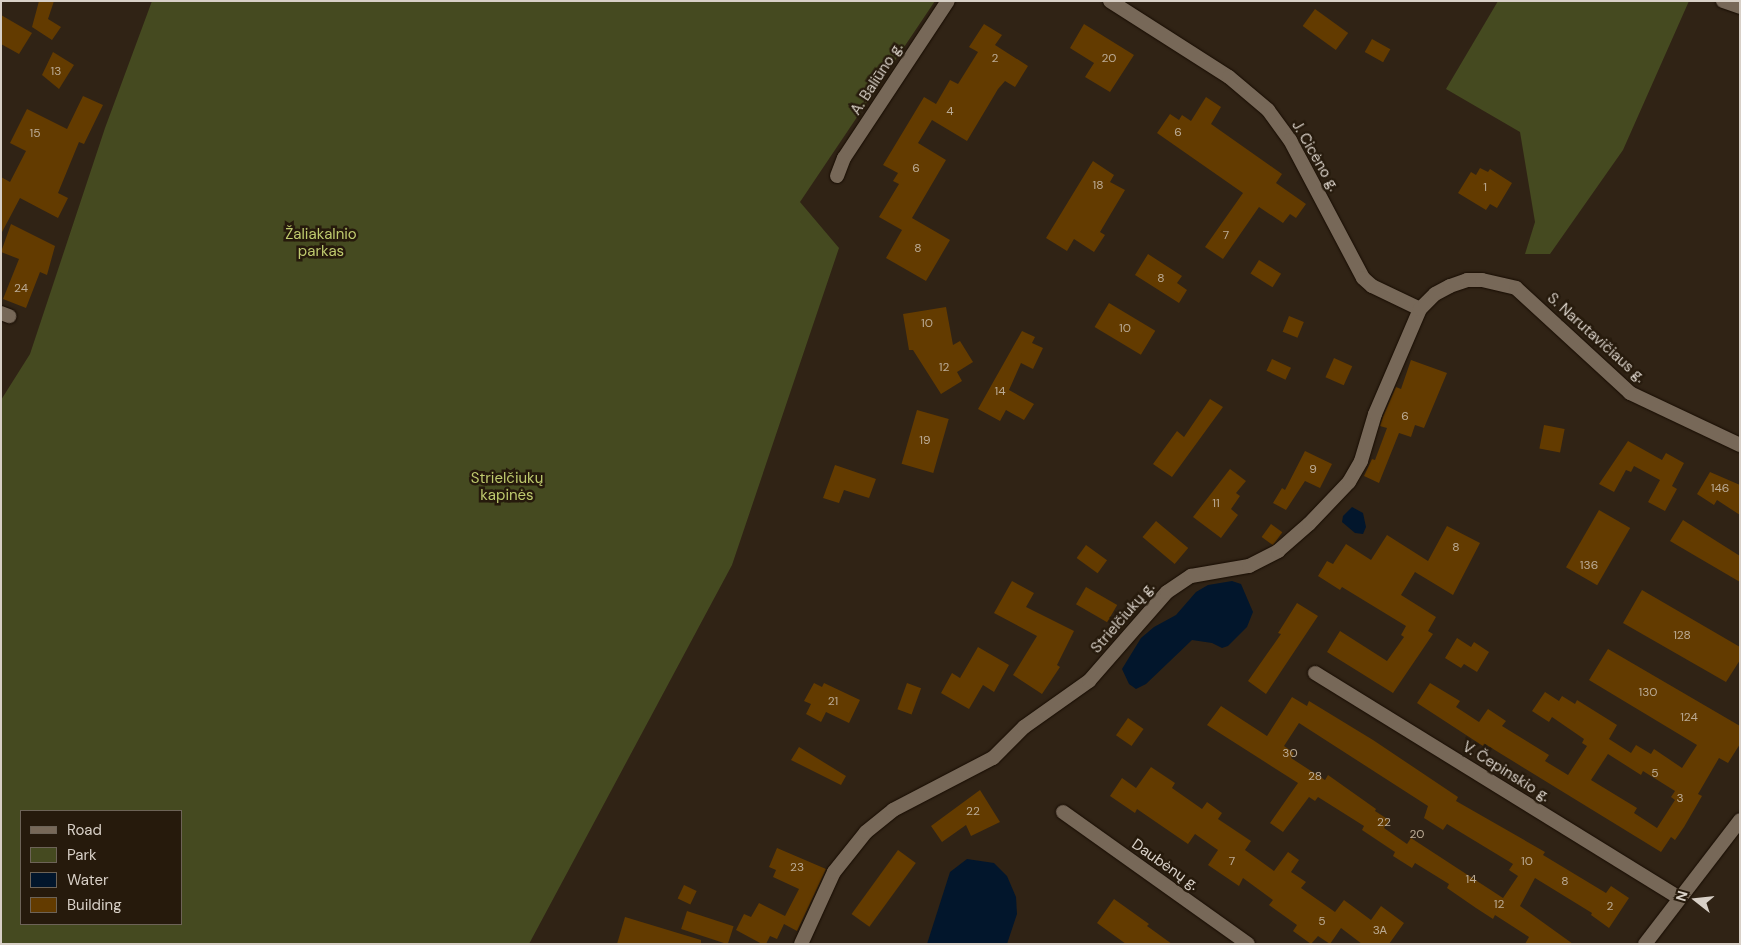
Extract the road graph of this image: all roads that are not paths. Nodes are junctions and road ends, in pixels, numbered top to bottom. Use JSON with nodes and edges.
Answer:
{"nodes":[{"id":1,"x":948,"y":1,"type":"edge"},
{"id":2,"x":1110,"y":1,"type":"edge"},
{"id":3,"x":1723,"y":1,"type":"edge"},
{"id":4,"x":1740,"y":7,"type":"edge"},
{"id":5,"x":837,"y":176,"type":"dead end"},
{"id":6,"x":1516,"y":288,"type":"joint"},
{"id":7,"x":1420,"y":309,"type":"junction"},
{"id":8,"x":1740,"y":445,"type":"edge"},
{"id":9,"x":1316,"y":673,"type":"dead end"},
{"id":10,"x":1063,"y":812,"type":"dead end"},
{"id":11,"x":1740,"y":820,"type":"edge"},
{"id":12,"x":1679,"y":898,"type":"junction"},
{"id":13,"x":800,"y":944,"type":"edge"},
{"id":14,"x":1248,"y":944,"type":"edge"},
{"id":15,"x":1645,"y":944,"type":"edge"}],
"edges":[{"from":1,"to":5,"type":"street","name":"A. Baliūno g."},
{"from":2,"to":7,"type":"street","name":"J. Cicėno g."},
{"from":3,"to":4,"type":"street"},
{"from":6,"to":7,"type":"street","name":"Strielčiukų g."},
{"from":6,"to":8,"type":"street","name":"S. Narutavičiaus g."},
{"from":7,"to":13,"type":"street","name":"Strielčiukų g."},
{"from":9,"to":12,"type":"street","name":"V. Čepinskio g."},
{"from":10,"to":14,"type":"street","name":"Daubėnų g."},
{"from":11,"to":12,"type":"street"},
{"from":12,"to":15,"type":"street"}]}
